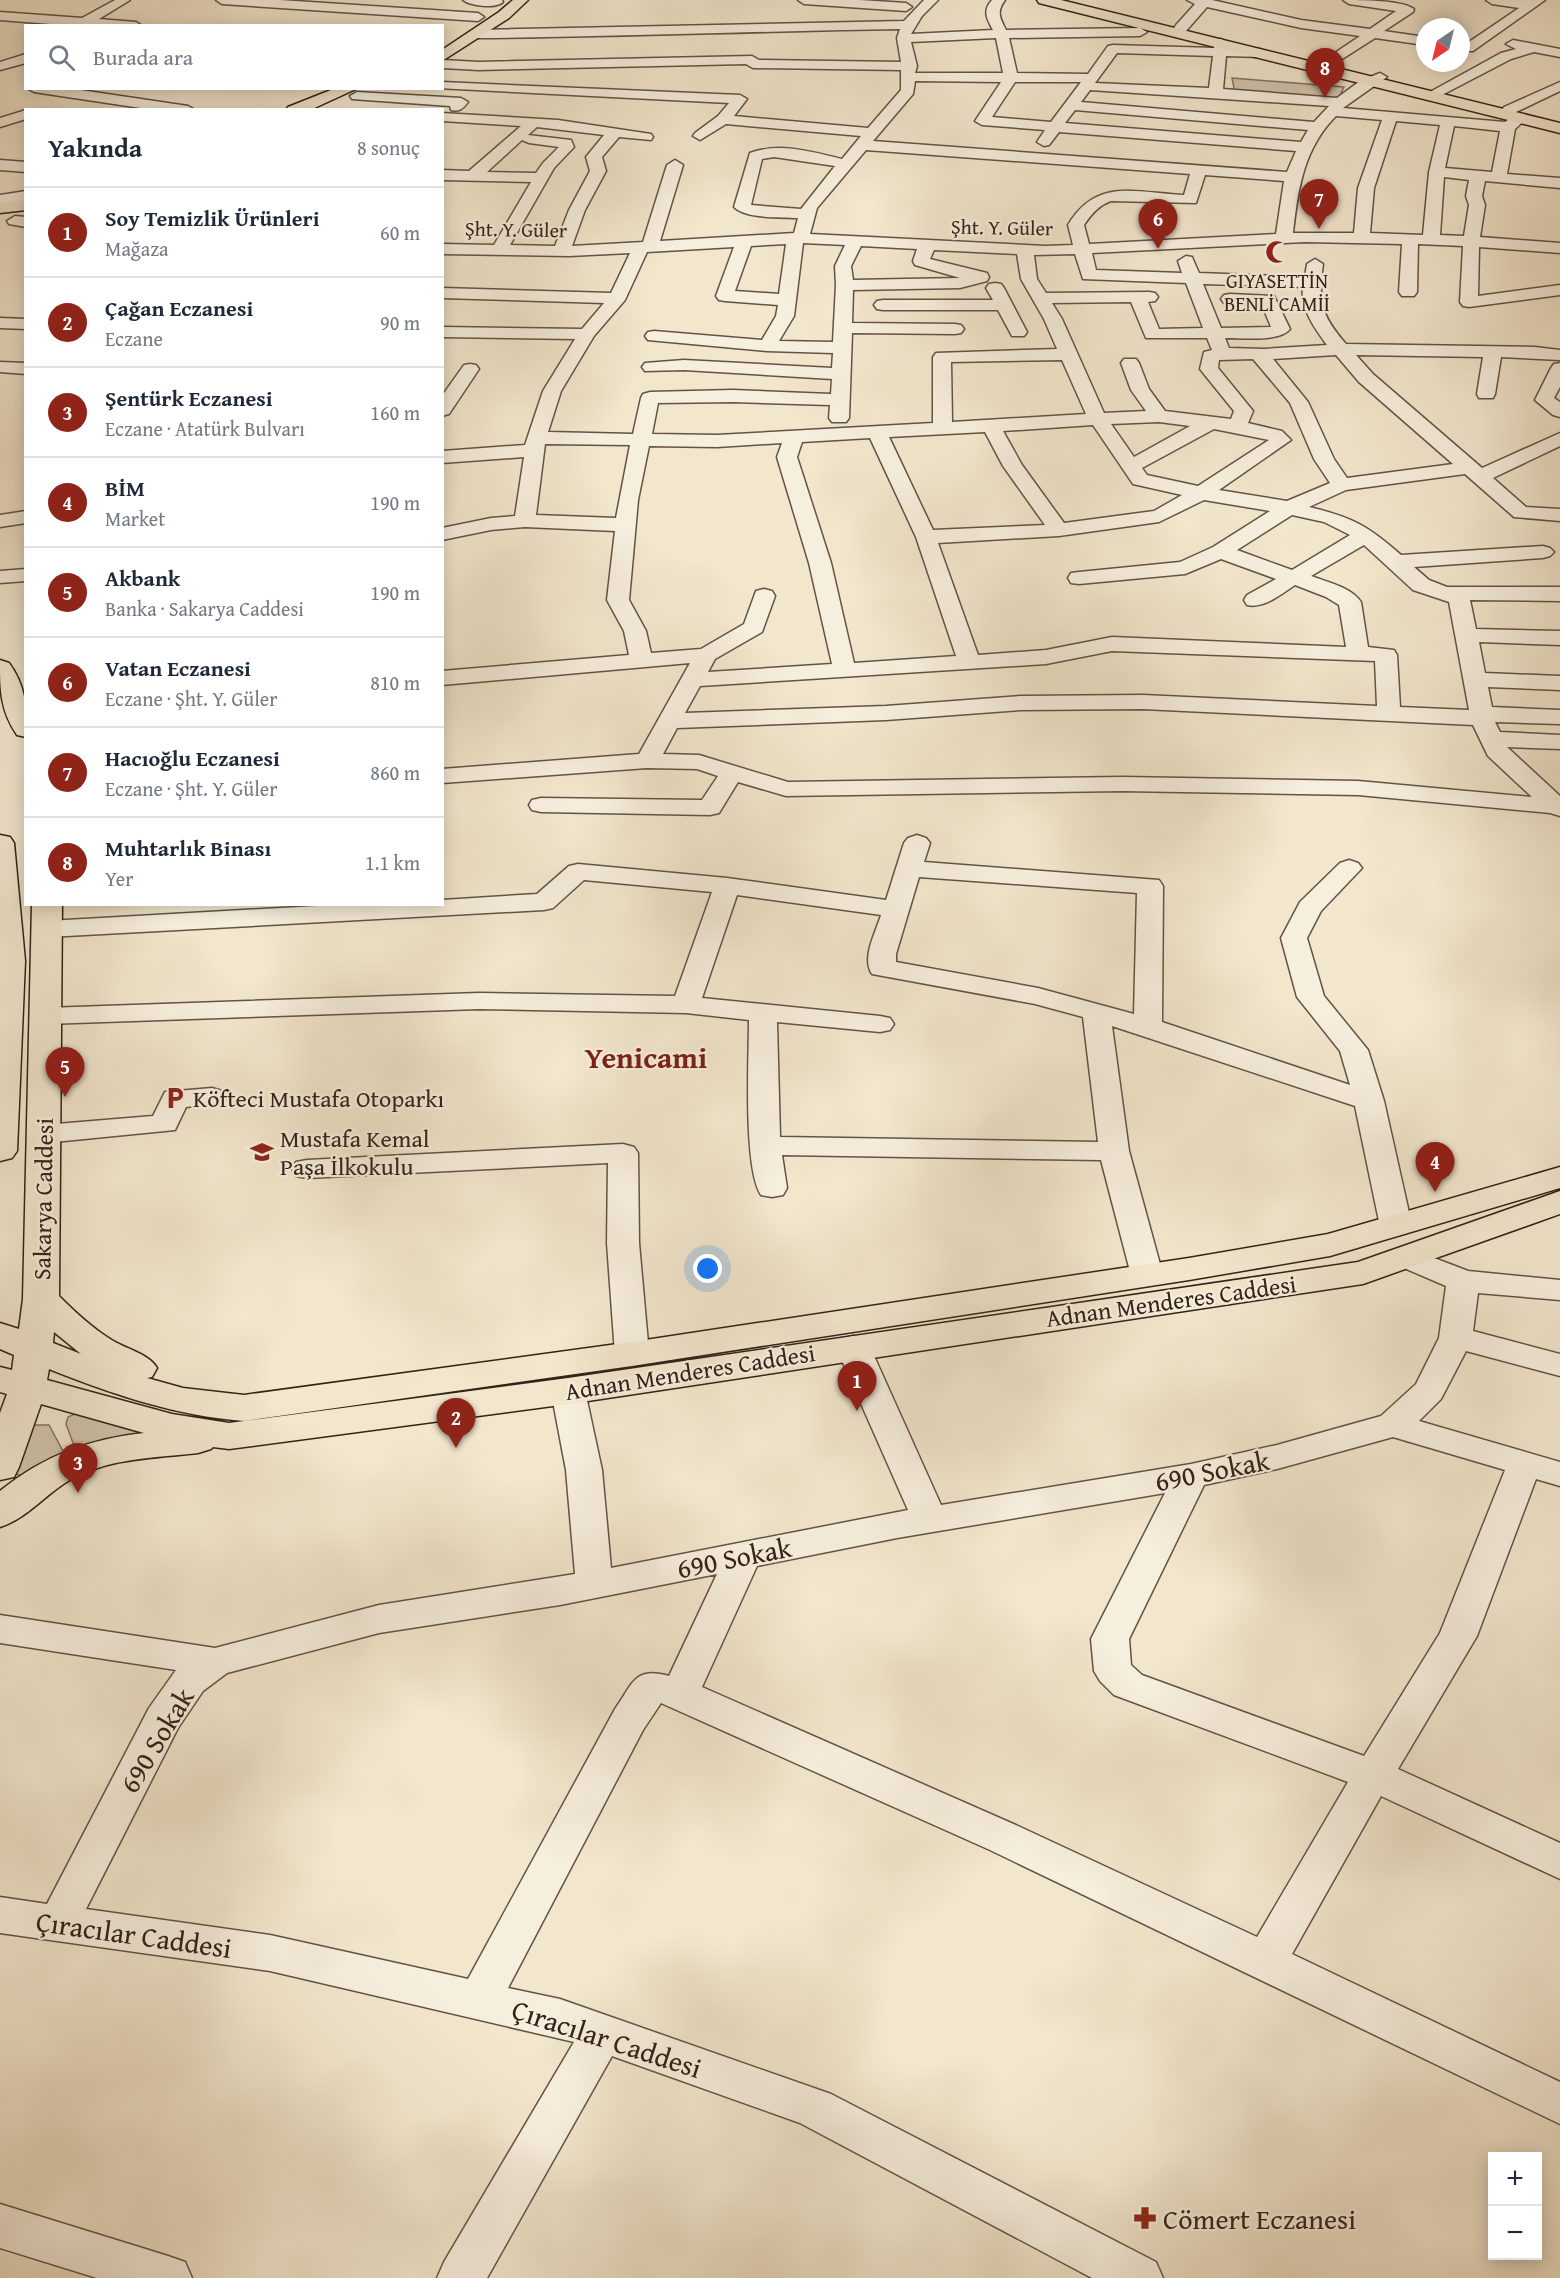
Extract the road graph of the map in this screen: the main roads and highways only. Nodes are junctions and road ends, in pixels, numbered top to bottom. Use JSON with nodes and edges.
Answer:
{"nodes":[{"id":1,"x":521,"y":0,"type":"edge"},
{"id":2,"x":1044,"y":0,"type":"edge"},
{"id":3,"x":1065,"y":0,"type":"edge"},
{"id":4,"x":499,"y":1,"type":"edge"},
{"id":5,"x":1178,"y":30,"type":"junction"},
{"id":6,"x":444,"y":54,"type":"edge"},
{"id":7,"x":1376,"y":79,"type":"junction"},
{"id":8,"x":354,"y":92,"type":"edge"},
{"id":9,"x":301,"y":108,"type":"edge"},
{"id":10,"x":326,"y":108,"type":"edge"},
{"id":11,"x":1512,"y":118,"type":"junction"},
{"id":12,"x":1560,"y":123,"type":"edge"},
{"id":13,"x":1560,"y":128,"type":"edge"},
{"id":14,"x":0,"y":668,"type":"edge"},
{"id":15,"x":24,"y":724,"type":"edge"},
{"id":16,"x":0,"y":843,"type":"edge"},
{"id":17,"x":47,"y":916,"type":"edge"},
{"id":18,"x":3,"y":1008,"type":"edge"},
{"id":19,"x":0,"y":1151,"type":"edge"},
{"id":20,"x":1560,"y":1177,"type":"edge"},
{"id":21,"x":1560,"y":1202,"type":"edge"},
{"id":22,"x":1402,"y":1242,"type":"junction"},
{"id":23,"x":41,"y":1299,"type":"junction"},
{"id":24,"x":0,"y":1335,"type":"edge"},
{"id":25,"x":35,"y":1348,"type":"junction"},
{"id":26,"x":14,"y":1383,"type":"edge"},
{"id":27,"x":311,"y":1400,"type":"junction"},
{"id":28,"x":229,"y":1436,"type":"junction"},
{"id":29,"x":0,"y":1467,"type":"edge"},
{"id":30,"x":0,"y":1513,"type":"edge"}],
"edges":[{"from":1,"to":6,"type":"main road"},
{"from":2,"to":5,"type":"main road"},
{"from":3,"to":5,"type":"main road"},
{"from":4,"to":6,"type":"main road"},
{"from":5,"to":7,"type":"main road"},
{"from":5,"to":7,"type":"main road"},
{"from":7,"to":11,"type":"main road"},
{"from":7,"to":11,"type":"main road"},
{"from":8,"to":9,"type":"main road"},
{"from":8,"to":10,"type":"main road"},
{"from":11,"to":12,"type":"main road"},
{"from":11,"to":13,"type":"main road"},
{"from":14,"to":15,"type":"main road"},
{"from":16,"to":18,"type":"main road","name":"Sakarya Caddesi"},
{"from":17,"to":23,"type":"main road","name":"Sakarya Caddesi"},
{"from":18,"to":19,"type":"main road","name":"Sakarya Caddesi"},
{"from":20,"to":22,"type":"main road","name":"Adnan Menderes Caddesi"},
{"from":21,"to":22,"type":"main road","name":"Adnan Menderes Caddesi"},
{"from":22,"to":27,"type":"main road","name":"Adnan Menderes Caddesi"},
{"from":22,"to":28,"type":"main road","name":"Adnan Menderes Caddesi"},
{"from":23,"to":25,"type":"main road","name":"Sakarya Caddesi"},
{"from":23,"to":27,"type":"main road"},
{"from":24,"to":25,"type":"main road","name":"Adnan Menderes Caddesi"},
{"from":25,"to":26,"type":"main road","name":"Sakarya Caddesi"},
{"from":25,"to":27,"type":"main road","name":"Adnan Menderes Caddesi"},
{"from":26,"to":28,"type":"main road","name":"Adnan Menderes Caddesi"},
{"from":26,"to":29,"type":"main road","name":"Sakarya Caddesi"},
{"from":28,"to":30,"type":"main road"}]}
